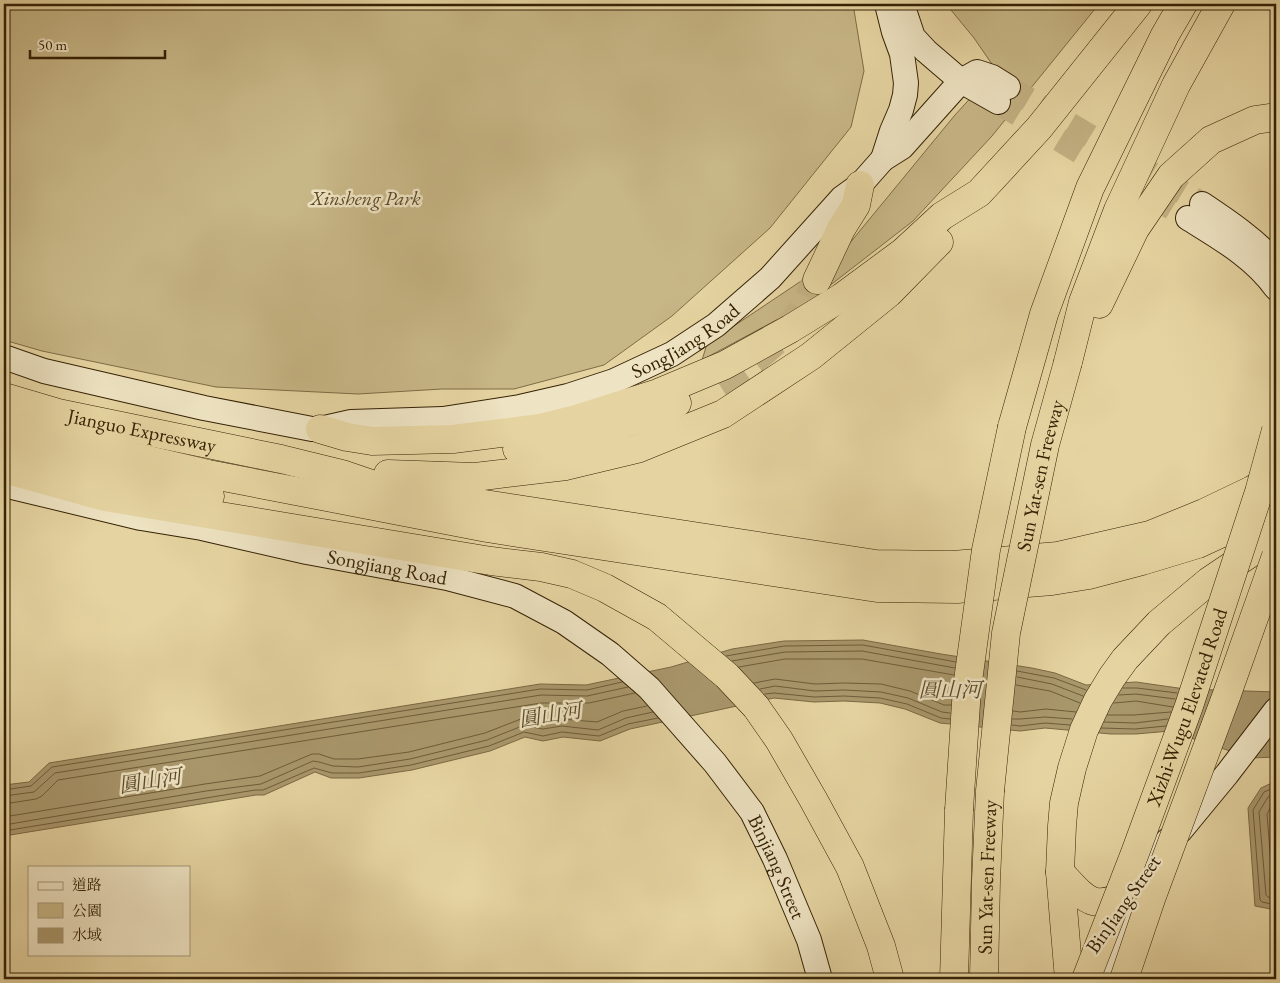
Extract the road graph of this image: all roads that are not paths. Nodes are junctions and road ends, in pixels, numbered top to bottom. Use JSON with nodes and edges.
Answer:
{"nodes":[{"id":1,"x":887,"y":4,"type":"edge"},
{"id":2,"x":902,"y":4,"type":"edge"},
{"id":3,"x":1138,"y":4,"type":"edge"},
{"id":4,"x":1183,"y":4,"type":"edge"},
{"id":5,"x":1221,"y":4,"type":"edge"},
{"id":6,"x":961,"y":81,"type":"junction"},
{"id":7,"x":1003,"y":94,"type":"tunnel mouth"},
{"id":8,"x":1276,"y":117,"type":"edge"},
{"id":9,"x":883,"y":159,"type":"junction"},
{"id":10,"x":860,"y":185,"type":"junction"},
{"id":11,"x":979,"y":193,"type":"junction"},
{"id":12,"x":1276,"y":263,"type":"edge"},
{"id":13,"x":817,"y":280,"type":"tunnel mouth"},
{"id":14,"x":1276,"y":288,"type":"edge"},
{"id":15,"x":4,"y":358,"type":"edge"},
{"id":16,"x":1068,"y":362,"type":"junction"},
{"id":17,"x":719,"y":384,"type":"tunnel mouth"},
{"id":18,"x":4,"y":397,"type":"edge"},
{"id":19,"x":4,"y":424,"type":"edge"},
{"id":20,"x":320,"y":429,"type":"junction"},
{"id":21,"x":1276,"y":430,"type":"edge"},
{"id":22,"x":4,"y":446,"type":"edge"},
{"id":23,"x":281,"y":459,"type":"junction"},
{"id":24,"x":4,"y":469,"type":"edge"},
{"id":25,"x":342,"y":474,"type":"junction"},
{"id":26,"x":1276,"y":475,"type":"edge"},
{"id":27,"x":4,"y":485,"type":"edge"},
{"id":28,"x":1276,"y":508,"type":"edge"},
{"id":29,"x":202,"y":528,"type":"junction"},
{"id":30,"x":487,"y":528,"type":"junction"},
{"id":31,"x":1276,"y":536,"type":"edge"},
{"id":32,"x":1276,"y":556,"type":"edge"},
{"id":33,"x":491,"y":561,"type":"junction"},
{"id":34,"x":1276,"y":710,"type":"edge"},
{"id":35,"x":715,"y":763,"type":"joint"},
{"id":36,"x":1180,"y":831,"type":"junction"},
{"id":37,"x":1060,"y":872,"type":"junction"},
{"id":38,"x":1132,"y":891,"type":"junction"},
{"id":39,"x":820,"y":979,"type":"edge"},
{"id":40,"x":890,"y":979,"type":"edge"},
{"id":41,"x":954,"y":979,"type":"edge"},
{"id":42,"x":984,"y":979,"type":"edge"},
{"id":43,"x":1070,"y":979,"type":"edge"},
{"id":44,"x":1086,"y":979,"type":"edge"},
{"id":45,"x":1098,"y":979,"type":"edge"},
{"id":46,"x":1124,"y":979,"type":"edge"}],
"edges":[{"from":1,"to":9,"type":"main road"},
{"from":2,"to":6,"type":"main road"},
{"from":3,"to":11,"type":"highway"},
{"from":4,"to":41,"type":"highway","name":"Sun Yat-sen Freeway","bridge":true},
{"from":5,"to":16,"type":"highway","name":"Sun Yat-sen Freeway"},
{"from":6,"to":7,"type":"main road"},
{"from":6,"to":9,"type":"main road","name":"SongJiang Road"},
{"from":8,"to":16,"type":"highway"},
{"from":9,"to":10,"type":"main road","name":"SongJiang Road"},
{"from":10,"to":13,"type":"highway"},
{"from":10,"to":20,"type":"main road","name":"SongJiang Road"},
{"from":11,"to":20,"type":"highway"},
{"from":11,"to":25,"type":"highway"},
{"from":12,"to":14,"type":"main road"},
{"from":15,"to":20,"type":"main road"},
{"from":16,"to":42,"type":"highway","name":"Sun Yat-sen Freeway","bridge":true},
{"from":17,"to":23,"type":"highway"},
{"from":18,"to":23,"type":"highway","name":"Jianguo Expressway"},
{"from":19,"to":30,"type":"highway","name":"Jianguo Expressway"},
{"from":21,"to":44,"type":"highway","name":"Xizhi-Wugu Elevated Road","bridge":true},
{"from":22,"to":30,"type":"highway"},
{"from":23,"to":25,"type":"highway"},
{"from":24,"to":33,"type":"highway"},
{"from":25,"to":26,"type":"highway"},
{"from":27,"to":29,"type":"main road","name":"Songjiang Road"},
{"from":28,"to":30,"type":"highway"},
{"from":29,"to":33,"type":"highway"},
{"from":29,"to":35,"type":"main road","name":"Songjiang Road"},
{"from":31,"to":37,"type":"highway"},
{"from":32,"to":46,"type":"highway","name":"Xizhi-Wugu Elevated Road","bridge":true},
{"from":33,"to":40,"type":"highway"},
{"from":34,"to":36,"type":"main road","name":"BinJiang Street"},
{"from":35,"to":39,"type":"main road","name":"Binjiang Street"},
{"from":36,"to":38,"type":"main road","name":"BinJiang Street"},
{"from":36,"to":45,"type":"main road","name":"BinJiang Street"},
{"from":37,"to":38,"type":"highway"},
{"from":37,"to":43,"type":"highway"},
{"from":38,"to":43,"type":"main road","name":"BinJiang Street"}]}
